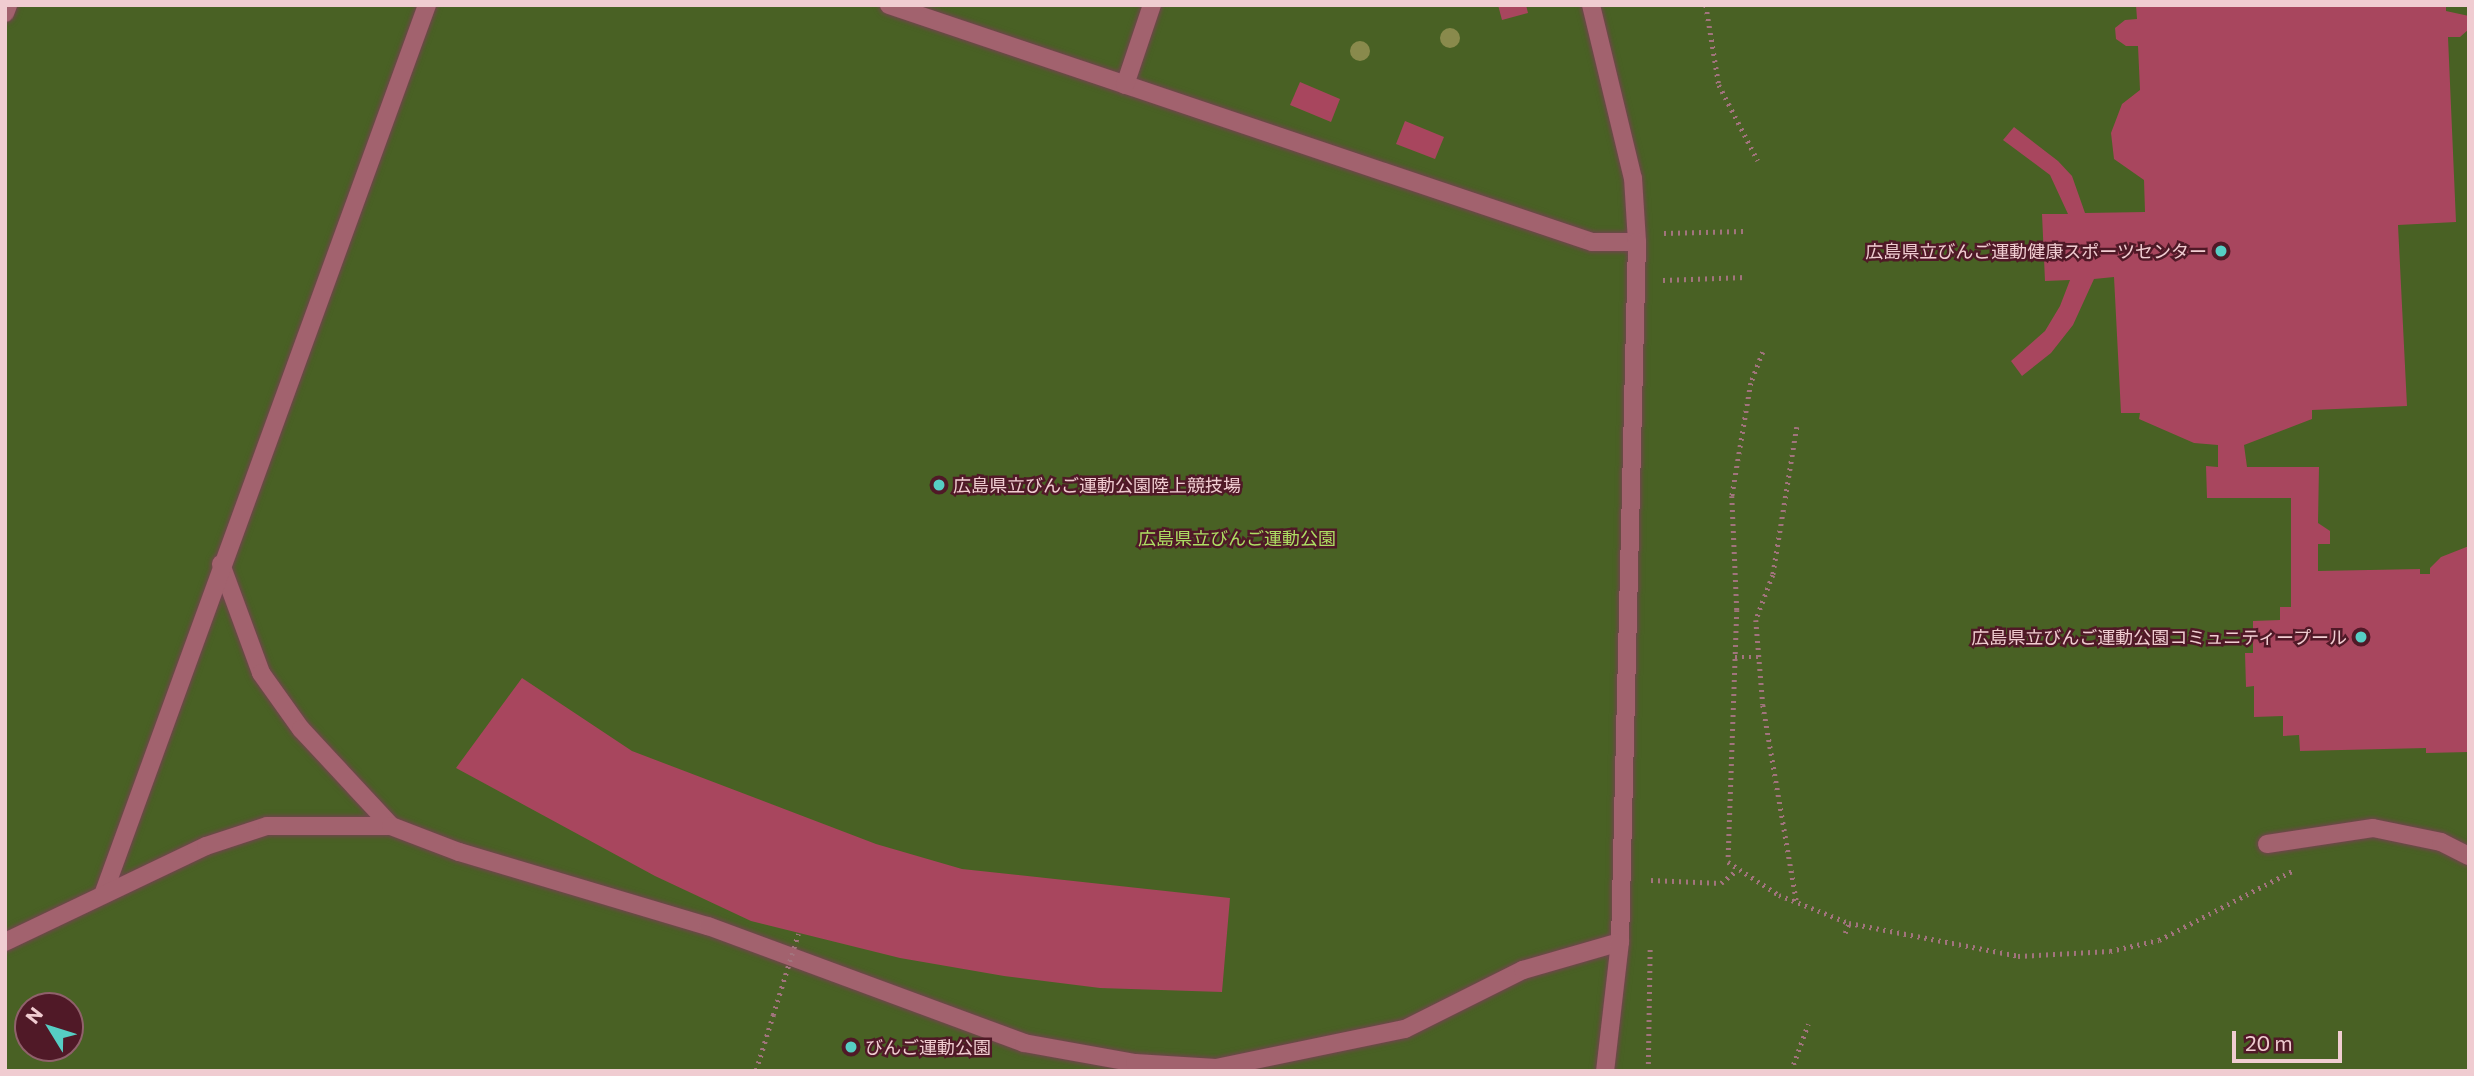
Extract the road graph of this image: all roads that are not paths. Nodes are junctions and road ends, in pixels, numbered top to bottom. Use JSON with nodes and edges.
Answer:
{"nodes":[{"id":1,"x":8,"y":5,"type":"edge"},
{"id":2,"x":427,"y":5,"type":"edge"},
{"id":3,"x":889,"y":5,"type":"edge"},
{"id":4,"x":1152,"y":5,"type":"edge"},
{"id":5,"x":1591,"y":5,"type":"edge"},
{"id":6,"x":5,"y":13,"type":"edge"},
{"id":7,"x":1125,"y":85,"type":"junction"},
{"id":8,"x":1637,"y":242,"type":"junction"},
{"id":9,"x":221,"y":564,"type":"junction"},
{"id":10,"x":391,"y":826,"type":"junction"},
{"id":11,"x":2267,"y":844,"type":"dead end"},
{"id":12,"x":2469,"y":856,"type":"edge"},
{"id":13,"x":104,"y":892,"type":"junction"},
{"id":14,"x":5,"y":942,"type":"edge"},
{"id":15,"x":1620,"y":942,"type":"junction"},
{"id":16,"x":1605,"y":1071,"type":"edge"}],
"edges":[{"from":1,"to":6,"type":"street"},
{"from":2,"to":9,"type":"street"},
{"from":3,"to":7,"type":"street"},
{"from":4,"to":7,"type":"street"},
{"from":5,"to":8,"type":"street"},
{"from":7,"to":8,"type":"street"},
{"from":8,"to":15,"type":"street"},
{"from":9,"to":10,"type":"street"},
{"from":9,"to":13,"type":"street"},
{"from":10,"to":13,"type":"street"},
{"from":10,"to":15,"type":"street"},
{"from":11,"to":12,"type":"street"},
{"from":13,"to":14,"type":"street"},
{"from":15,"to":16,"type":"street"}]}
